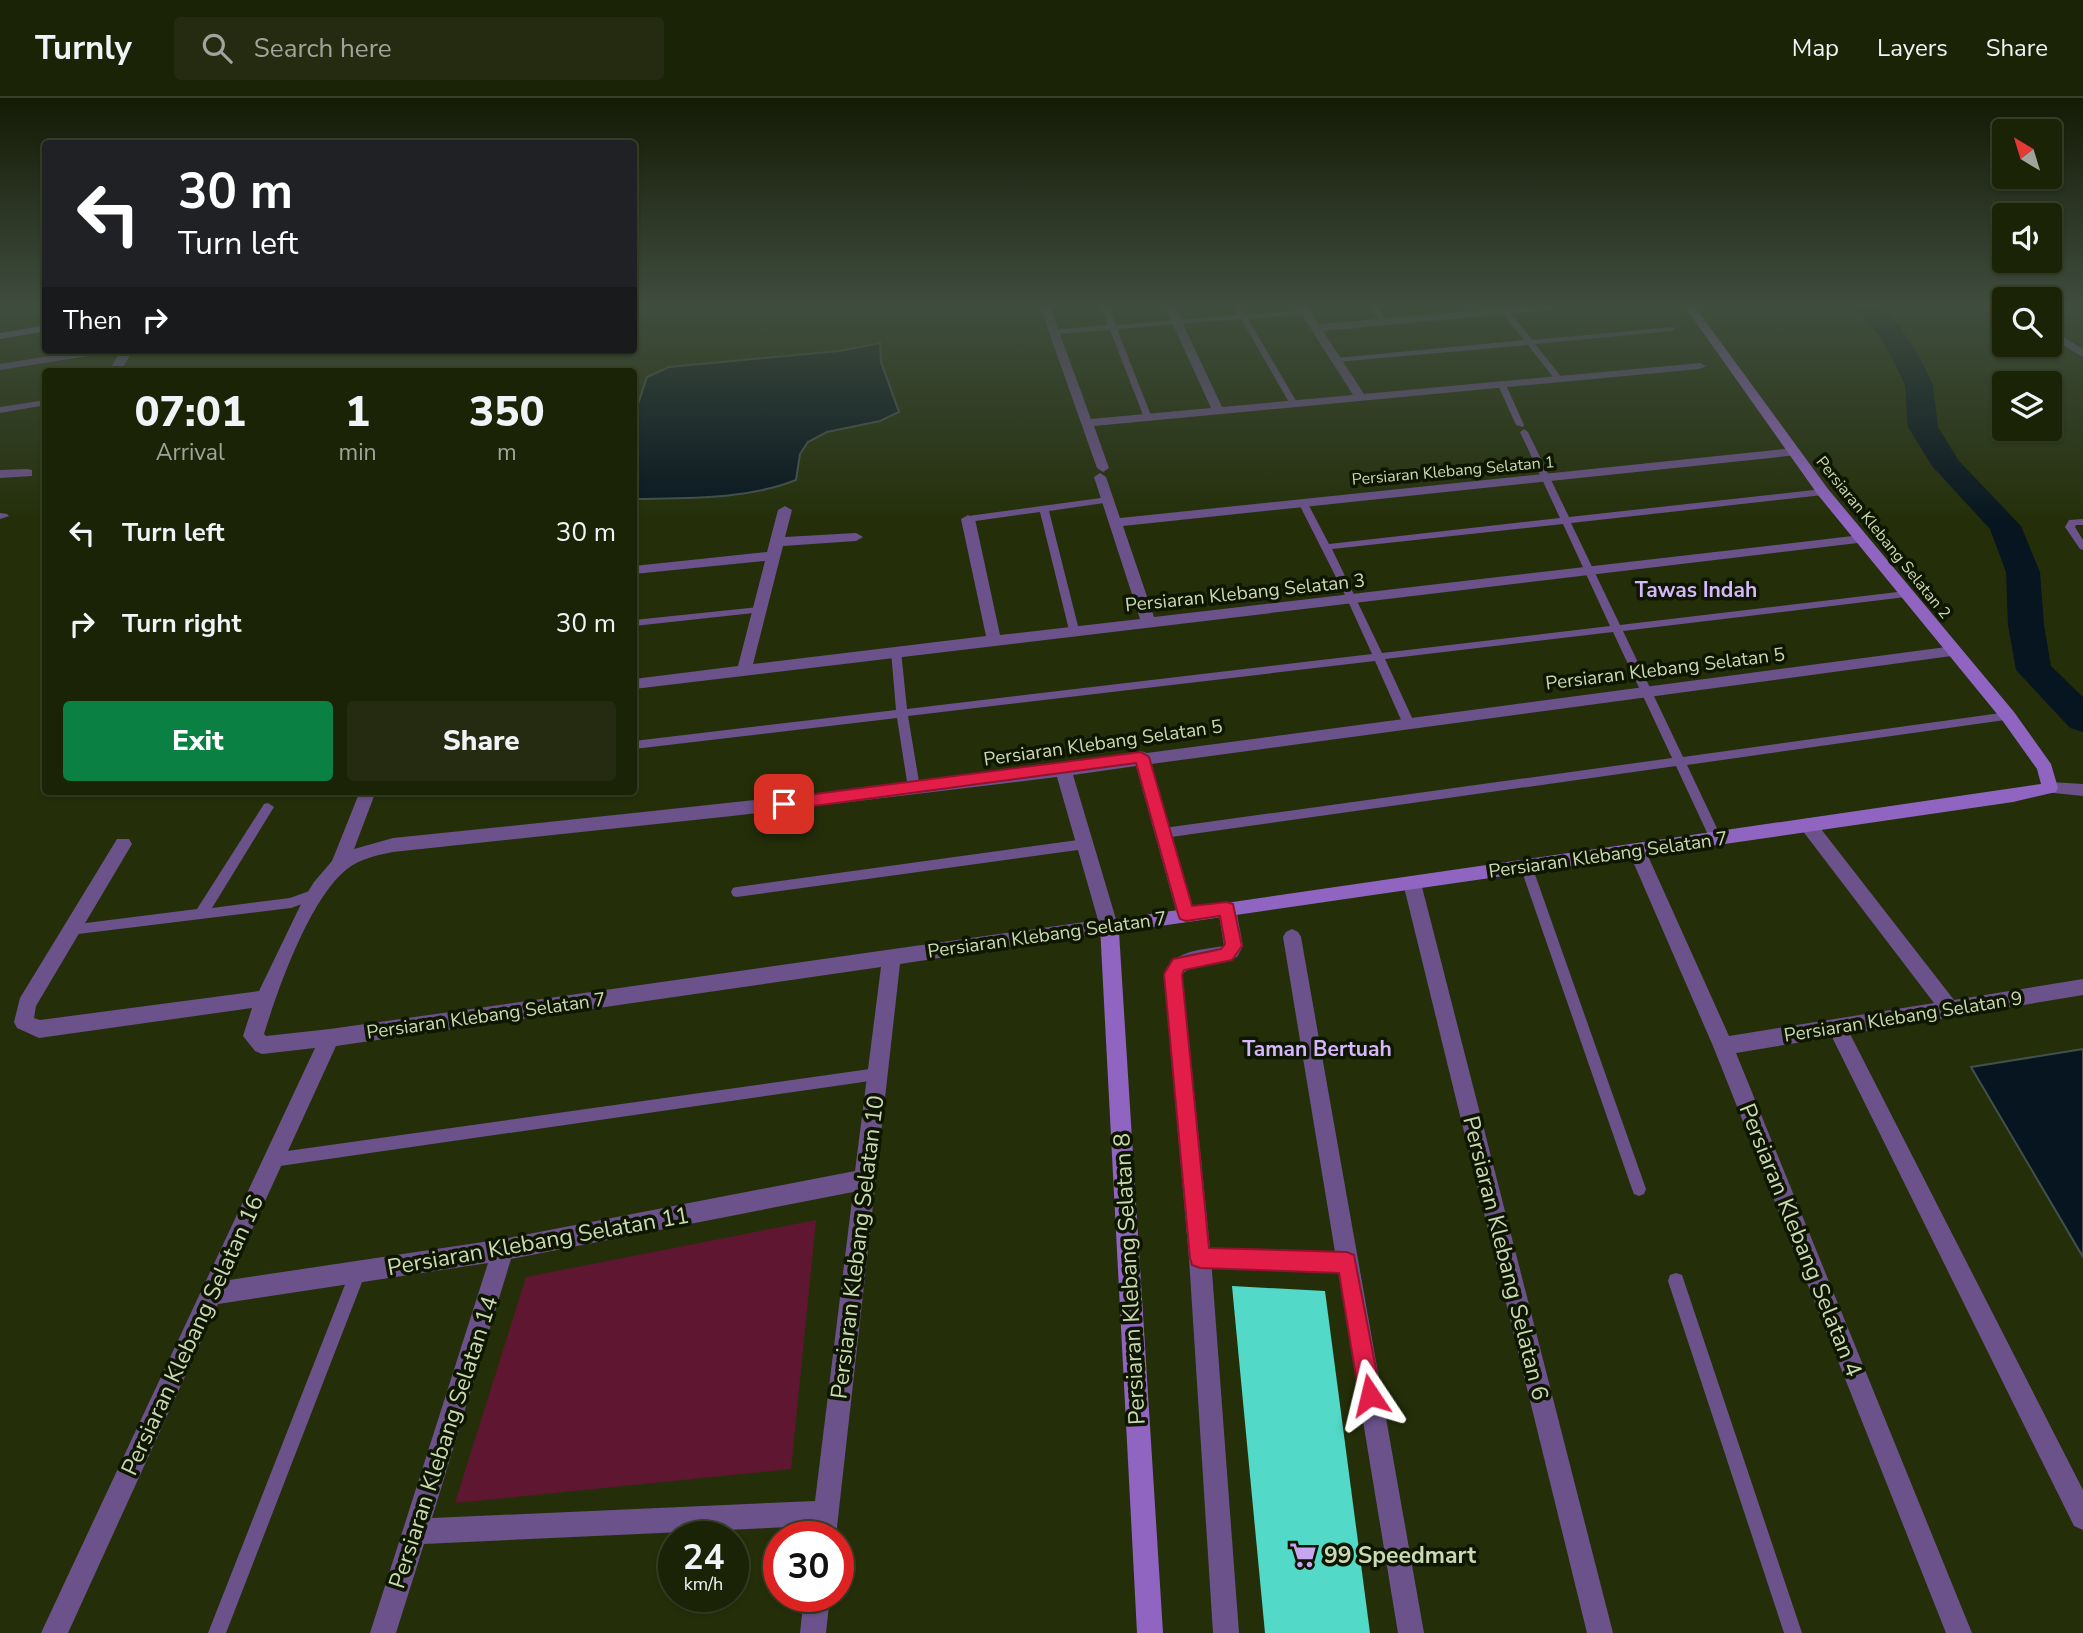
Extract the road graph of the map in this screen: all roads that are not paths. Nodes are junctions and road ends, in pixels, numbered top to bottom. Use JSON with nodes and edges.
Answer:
{"nodes":[{"id":1,"x":1071,"y":379,"type":"edge"},
{"id":2,"x":1132,"y":379,"type":"edge"},
{"id":3,"x":1203,"y":379,"type":"edge"},
{"id":4,"x":1279,"y":379,"type":"edge"},
{"id":5,"x":1348,"y":379,"type":"edge"},
{"id":6,"x":1559,"y":379,"type":"joint"},
{"id":7,"x":1563,"y":379,"type":"edge"},
{"id":8,"x":1741,"y":379,"type":"edge"},
{"id":9,"x":1502,"y":385,"type":"junction"},
{"id":10,"x":1361,"y":398,"type":"junction"},
{"id":11,"x":42,"y":403,"type":"edge"},
{"id":12,"x":1294,"y":404,"type":"junction"},
{"id":13,"x":0,"y":410,"type":"edge"},
{"id":14,"x":1218,"y":411,"type":"junction"},
{"id":15,"x":1148,"y":418,"type":"junction"},
{"id":16,"x":1087,"y":423,"type":"junction"},
{"id":17,"x":1794,"y":452,"type":"junction"},
{"id":18,"x":27,"y":473,"type":"dead end"},
{"id":19,"x":0,"y":474,"type":"edge"},
{"id":20,"x":1547,"y":479,"type":"junction"},
{"id":21,"x":1824,"y":492,"type":"junction"},
{"id":22,"x":1108,"y":500,"type":"junction"},
{"id":23,"x":1303,"y":502,"type":"junction"},
{"id":24,"x":785,"y":510,"type":"dead end"},
{"id":25,"x":1044,"y":510,"type":"junction"},
{"id":26,"x":968,"y":519,"type":"joint"},
{"id":27,"x":1567,"y":521,"type":"junction"},
{"id":28,"x":2083,"y":522,"type":"edge"},
{"id":29,"x":1115,"y":523,"type":"junction"},
{"id":30,"x":856,"y":537,"type":"dead end"},
{"id":31,"x":1861,"y":539,"type":"junction"},
{"id":32,"x":1325,"y":547,"type":"junction"},
{"id":33,"x":2083,"y":547,"type":"edge"},
{"id":34,"x":774,"y":549,"type":"junction"},
{"id":35,"x":637,"y":570,"type":"edge"},
{"id":36,"x":1592,"y":574,"type":"junction"},
{"id":37,"x":1906,"y":594,"type":"junction"},
{"id":38,"x":1352,"y":599,"type":"junction"},
{"id":39,"x":759,"y":610,"type":"junction"},
{"id":40,"x":1148,"y":622,"type":"junction"},
{"id":41,"x":637,"y":623,"type":"edge"},
{"id":42,"x":1074,"y":630,"type":"junction"},
{"id":43,"x":1619,"y":630,"type":"junction"},
{"id":44,"x":993,"y":639,"type":"junction"},
{"id":45,"x":896,"y":650,"type":"junction"},
{"id":46,"x":1954,"y":651,"type":"junction"},
{"id":47,"x":1378,"y":657,"type":"junction"},
{"id":48,"x":744,"y":670,"type":"junction"},
{"id":49,"x":637,"y":684,"type":"edge"},
{"id":50,"x":1648,"y":692,"type":"junction"},
{"id":51,"x":902,"y":714,"type":"junction"},
{"id":52,"x":2008,"y":716,"type":"junction"},
{"id":53,"x":1408,"y":722,"type":"junction"},
{"id":54,"x":637,"y":745,"type":"edge"},
{"id":55,"x":1141,"y":757,"type":"junction"},
{"id":56,"x":1681,"y":762,"type":"junction"},
{"id":57,"x":1063,"y":769,"type":"junction"},
{"id":58,"x":914,"y":788,"type":"junction"},
{"id":59,"x":2050,"y":788,"type":"junction"},
{"id":60,"x":2083,"y":790,"type":"edge"},
{"id":61,"x":366,"y":795,"type":"edge"},
{"id":62,"x":268,"y":807,"type":"dead end"},
{"id":63,"x":1808,"y":825,"type":"junction"},
{"id":64,"x":1164,"y":833,"type":"junction"},
{"id":65,"x":1716,"y":839,"type":"junction"},
{"id":66,"x":123,"y":844,"type":"dead end"},
{"id":67,"x":1085,"y":844,"type":"junction"},
{"id":68,"x":1637,"y":850,"type":"junction"},
{"id":69,"x":340,"y":864,"type":"junction"},
{"id":70,"x":1526,"y":866,"type":"junction"},
{"id":71,"x":1412,"y":883,"type":"junction"},
{"id":72,"x":737,"y":892,"type":"dead end"},
{"id":73,"x":315,"y":894,"type":"junction"},
{"id":74,"x":1227,"y":909,"type":"junction"},
{"id":75,"x":201,"y":914,"type":"junction"},
{"id":76,"x":1186,"y":914,"type":"junction"},
{"id":77,"x":1109,"y":926,"type":"junction"},
{"id":78,"x":70,"y":930,"type":"junction"},
{"id":79,"x":1292,"y":937,"type":"dead end"},
{"id":80,"x":891,"y":957,"type":"junction"},
{"id":81,"x":2083,"y":987,"type":"edge"},
{"id":82,"x":265,"y":998,"type":"junction"},
{"id":83,"x":1950,"y":1009,"type":"junction"},
{"id":84,"x":1837,"y":1027,"type":"junction"},
{"id":85,"x":330,"y":1038,"type":"junction"},
{"id":86,"x":1723,"y":1046,"type":"junction"},
{"id":87,"x":877,"y":1074,"type":"junction"},
{"id":88,"x":273,"y":1160,"type":"junction"},
{"id":89,"x":865,"y":1180,"type":"junction"},
{"id":90,"x":1639,"y":1189,"type":"dead end"},
{"id":91,"x":503,"y":1250,"type":"junction"},
{"id":92,"x":1200,"y":1258,"type":"junction"},
{"id":93,"x":1347,"y":1263,"type":"junction"},
{"id":94,"x":358,"y":1272,"type":"junction"},
{"id":95,"x":1676,"y":1281,"type":"dead end"},
{"id":96,"x":211,"y":1294,"type":"junction"},
{"id":97,"x":2083,"y":1517,"type":"edge"},
{"id":98,"x":825,"y":1521,"type":"edge"},
{"id":99,"x":763,"y":1526,"type":"edge"},
{"id":100,"x":413,"y":1532,"type":"junction"},
{"id":101,"x":815,"y":1612,"type":"edge"},
{"id":102,"x":54,"y":1633,"type":"edge"},
{"id":103,"x":218,"y":1633,"type":"edge"},
{"id":104,"x":383,"y":1633,"type":"edge"},
{"id":105,"x":813,"y":1633,"type":"edge"},
{"id":106,"x":1150,"y":1633,"type":"edge"},
{"id":107,"x":1226,"y":1633,"type":"edge"},
{"id":108,"x":1411,"y":1633,"type":"edge"},
{"id":109,"x":1600,"y":1633,"type":"edge"},
{"id":110,"x":1793,"y":1633,"type":"edge"},
{"id":111,"x":1959,"y":1633,"type":"edge"}],
"edges":[{"from":1,"to":16,"type":"street"},
{"from":2,"to":15,"type":"lane"},
{"from":3,"to":14,"type":"street"},
{"from":4,"to":12,"type":"lane"},
{"from":5,"to":10,"type":"street"},
{"from":6,"to":7,"type":"street"},
{"from":6,"to":9,"type":"street"},
{"from":8,"to":17,"type":"street","name":"Persiaran Klebang Selatan 2"},
{"from":9,"to":10,"type":"street"},
{"from":9,"to":20,"type":"lane"},
{"from":10,"to":12,"type":"street"},
{"from":11,"to":13,"type":"lane"},
{"from":12,"to":14,"type":"street"},
{"from":14,"to":15,"type":"street"},
{"from":15,"to":16,"type":"street"},
{"from":16,"to":22,"type":"street"},
{"from":17,"to":20,"type":"street","name":"Persiaran Klebang Selatan 1"},
{"from":17,"to":21,"type":"street","name":"Persiaran Klebang Selatan 2"},
{"from":18,"to":19,"type":"street"},
{"from":20,"to":23,"type":"street","name":"Persiaran Klebang Selatan 1"},
{"from":20,"to":27,"type":"lane"},
{"from":21,"to":27,"type":"lane"},
{"from":21,"to":31,"type":"street","name":"Persiaran Klebang Selatan 2"},
{"from":22,"to":25,"type":"lane"},
{"from":22,"to":29,"type":"street"},
{"from":23,"to":29,"type":"street","name":"Persiaran Klebang Selatan 1"},
{"from":23,"to":32,"type":"lane"},
{"from":24,"to":34,"type":"street"},
{"from":25,"to":26,"type":"lane"},
{"from":25,"to":42,"type":"lane"},
{"from":26,"to":44,"type":"street"},
{"from":27,"to":32,"type":"lane"},
{"from":27,"to":36,"type":"lane"},
{"from":28,"to":33,"type":"lane"},
{"from":29,"to":40,"type":"street"},
{"from":30,"to":34,"type":"street"},
{"from":31,"to":36,"type":"street","name":"Persiaran Klebang Selatan 3"},
{"from":31,"to":37,"type":"street","name":"Persiaran Klebang Selatan 2"},
{"from":32,"to":38,"type":"lane"},
{"from":34,"to":35,"type":"street"},
{"from":34,"to":39,"type":"street"},
{"from":36,"to":38,"type":"street","name":"Persiaran Klebang Selatan 3"},
{"from":36,"to":43,"type":"lane"},
{"from":37,"to":43,"type":"lane"},
{"from":37,"to":46,"type":"street","name":"Persiaran Klebang Selatan 2"},
{"from":38,"to":40,"type":"street","name":"Persiaran Klebang Selatan 3"},
{"from":38,"to":47,"type":"lane"},
{"from":39,"to":41,"type":"lane"},
{"from":39,"to":48,"type":"street"},
{"from":40,"to":42,"type":"street","name":"Persiaran Klebang Selatan 3"},
{"from":42,"to":44,"type":"street","name":"Persiaran Klebang Selatan 3"},
{"from":43,"to":47,"type":"lane"},
{"from":43,"to":50,"type":"lane"},
{"from":44,"to":45,"type":"street","name":"Persiaran Klebang Selatan 3"},
{"from":45,"to":48,"type":"street","name":"Persiaran Klebang Selatan 3"},
{"from":45,"to":51,"type":"lane"},
{"from":46,"to":50,"type":"street","name":"Persiaran Klebang Selatan 5"},
{"from":46,"to":52,"type":"street","name":"Persiaran Klebang Selatan 2"},
{"from":47,"to":51,"type":"lane"},
{"from":47,"to":53,"type":"lane"},
{"from":48,"to":49,"type":"street","name":"Persiaran Klebang Selatan 3"},
{"from":50,"to":53,"type":"street","name":"Persiaran Klebang Selatan 5"},
{"from":50,"to":56,"type":"lane"},
{"from":51,"to":54,"type":"lane"},
{"from":51,"to":58,"type":"lane"},
{"from":52,"to":56,"type":"lane"},
{"from":52,"to":59,"type":"street","name":"Persiaran Klebang Selatan 2"},
{"from":53,"to":55,"type":"street","name":"Persiaran Klebang Selatan 5"},
{"from":55,"to":57,"type":"street","name":"Persiaran Klebang Selatan 5"},
{"from":55,"to":64,"type":"street"},
{"from":56,"to":64,"type":"lane"},
{"from":56,"to":65,"type":"lane"},
{"from":57,"to":58,"type":"street","name":"Persiaran Klebang Selatan 5"},
{"from":57,"to":67,"type":"street"},
{"from":58,"to":69,"type":"street","name":"Persiaran Klebang Selatan 5"},
{"from":59,"to":60,"type":"street"},
{"from":59,"to":63,"type":"street","name":"Persiaran Klebang Selatan 7"},
{"from":61,"to":69,"type":"street"},
{"from":62,"to":75,"type":"lane"},
{"from":63,"to":65,"type":"street","name":"Persiaran Klebang Selatan 7"},
{"from":63,"to":83,"type":"street"},
{"from":64,"to":76,"type":"street"},
{"from":65,"to":68,"type":"street","name":"Persiaran Klebang Selatan 7"},
{"from":66,"to":78,"type":"street"},
{"from":67,"to":72,"type":"lane"},
{"from":67,"to":77,"type":"street"},
{"from":68,"to":70,"type":"street","name":"Persiaran Klebang Selatan 7"},
{"from":68,"to":86,"type":"street","name":"Persiaran Klebang Selatan 4"},
{"from":69,"to":73,"type":"street","name":"Persiaran Klebang Selatan 5"},
{"from":70,"to":71,"type":"street","name":"Persiaran Klebang Selatan 7"},
{"from":70,"to":90,"type":"lane"},
{"from":71,"to":74,"type":"street","name":"Persiaran Klebang Selatan 7"},
{"from":71,"to":109,"type":"street","name":"Persiaran Klebang Selatan 6"},
{"from":73,"to":75,"type":"lane"},
{"from":73,"to":82,"type":"street","name":"Persiaran Klebang Selatan 5"},
{"from":74,"to":76,"type":"street","name":"Persiaran Klebang Selatan 7"},
{"from":74,"to":92,"type":"street"},
{"from":75,"to":78,"type":"lane"},
{"from":76,"to":77,"type":"street","name":"Persiaran Klebang Selatan 7"},
{"from":77,"to":80,"type":"street","name":"Persiaran Klebang Selatan 7"},
{"from":77,"to":106,"type":"street","name":"Persiaran Klebang Selatan 8"},
{"from":78,"to":82,"type":"street"},
{"from":79,"to":93,"type":"street"},
{"from":80,"to":85,"type":"street","name":"Persiaran Klebang Selatan 7"},
{"from":80,"to":87,"type":"street","name":"Persiaran Klebang Selatan 10"},
{"from":81,"to":83,"type":"street","name":"Persiaran Klebang Selatan 9"},
{"from":82,"to":85,"type":"street","name":"Persiaran Klebang Selatan 7"},
{"from":83,"to":84,"type":"street","name":"Persiaran Klebang Selatan 9"},
{"from":84,"to":86,"type":"street","name":"Persiaran Klebang Selatan 9"},
{"from":84,"to":97,"type":"street"},
{"from":85,"to":88,"type":"street","name":"Persiaran Klebang Selatan 16"},
{"from":86,"to":111,"type":"street","name":"Persiaran Klebang Selatan 4"},
{"from":87,"to":88,"type":"lane"},
{"from":87,"to":89,"type":"street","name":"Persiaran Klebang Selatan 10"},
{"from":88,"to":96,"type":"street","name":"Persiaran Klebang Selatan 16"},
{"from":89,"to":91,"type":"street","name":"Persiaran Klebang Selatan 11"},
{"from":89,"to":98,"type":"street","name":"Persiaran Klebang Selatan 10"},
{"from":91,"to":94,"type":"street","name":"Persiaran Klebang Selatan 11"},
{"from":91,"to":100,"type":"street","name":"Persiaran Klebang Selatan 14"},
{"from":92,"to":93,"type":"lane"},
{"from":92,"to":107,"type":"street"},
{"from":93,"to":108,"type":"street"},
{"from":94,"to":96,"type":"street","name":"Persiaran Klebang Selatan 11"},
{"from":94,"to":103,"type":"lane"},
{"from":95,"to":110,"type":"lane"},
{"from":96,"to":102,"type":"street","name":"Persiaran Klebang Selatan 16"},
{"from":99,"to":100,"type":"street"},
{"from":100,"to":104,"type":"street","name":"Persiaran Klebang Selatan 14"},
{"from":101,"to":105,"type":"street"}]}
